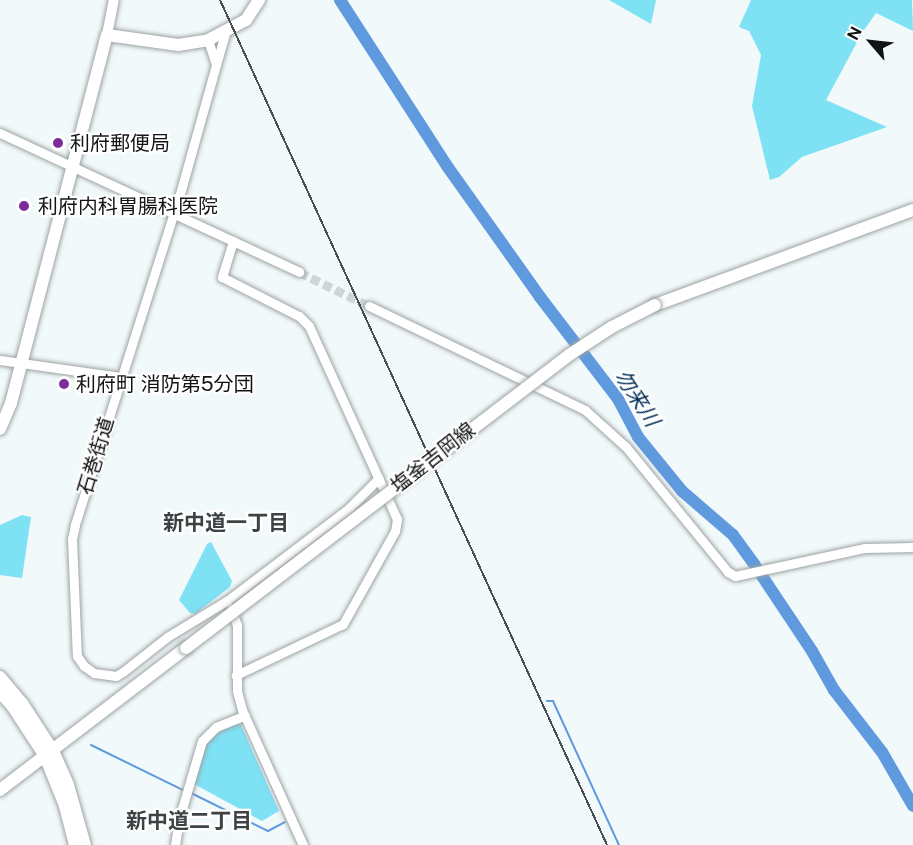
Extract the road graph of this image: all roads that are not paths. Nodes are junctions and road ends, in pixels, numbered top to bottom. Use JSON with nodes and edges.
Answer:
{"nodes":[{"id":1,"x":114,"y":0,"type":"edge"},
{"id":2,"x":259,"y":0,"type":"edge"},
{"id":3,"x":225,"y":33,"type":"junction"},
{"id":4,"x":107,"y":35,"type":"junction"},
{"id":5,"x":208,"y":40,"type":"junction"},
{"id":6,"x":216,"y":65,"type":"junction"},
{"id":7,"x":0,"y":133,"type":"edge"},
{"id":8,"x":73,"y":166,"type":"junction"},
{"id":9,"x":913,"y":210,"type":"edge"},
{"id":10,"x":173,"y":213,"type":"junction"},
{"id":11,"x":233,"y":241,"type":"junction"},
{"id":12,"x":300,"y":272,"type":"tunnel mouth"},
{"id":13,"x":369,"y":306,"type":"tunnel mouth"},
{"id":14,"x":0,"y":360,"type":"edge"},
{"id":15,"x":21,"y":362,"type":"junction"},
{"id":16,"x":121,"y":377,"type":"junction"},
{"id":17,"x":0,"y":429,"type":"edge"},
{"id":18,"x":379,"y":478,"type":"junction"},
{"id":19,"x":913,"y":547,"type":"edge"},
{"id":20,"x":228,"y":600,"type":"junction"},
{"id":21,"x":236,"y":675,"type":"junction"},
{"id":22,"x":0,"y":678,"type":"edge"},
{"id":23,"x":0,"y":692,"type":"edge"},
{"id":24,"x":245,"y":716,"type":"junction"},
{"id":25,"x":49,"y":753,"type":"junction"},
{"id":26,"x":0,"y":790,"type":"edge"},
{"id":27,"x":75,"y":845,"type":"edge"},
{"id":28,"x":85,"y":845,"type":"edge"},
{"id":29,"x":175,"y":845,"type":"edge"},
{"id":30,"x":303,"y":845,"type":"edge"}],
"edges":[{"from":1,"to":4,"type":"main road"},
{"from":2,"to":3,"type":"main road"},
{"from":3,"to":5,"type":"main road"},
{"from":3,"to":6,"type":"street","name":"石巻街道"},
{"from":4,"to":5,"type":"main road"},
{"from":4,"to":8,"type":"main road"},
{"from":5,"to":6,"type":"street"},
{"from":6,"to":10,"type":"street","name":"石巻街道"},
{"from":7,"to":8,"type":"street"},
{"from":8,"to":10,"type":"street"},
{"from":8,"to":15,"type":"main road"},
{"from":9,"to":25,"type":"main road","name":"塩釜吉岡線","bridge":true},
{"from":10,"to":11,"type":"street"},
{"from":10,"to":16,"type":"street","name":"石巻街道"},
{"from":11,"to":12,"type":"street"},
{"from":11,"to":18,"type":"street"},
{"from":13,"to":19,"type":"street"},
{"from":14,"to":15,"type":"street"},
{"from":15,"to":16,"type":"street"},
{"from":15,"to":17,"type":"main road"},
{"from":16,"to":20,"type":"street","name":"石巻街道"},
{"from":18,"to":20,"type":"street"},
{"from":18,"to":21,"type":"street"},
{"from":20,"to":21,"type":"street"},
{"from":21,"to":24,"type":"street"},
{"from":22,"to":25,"type":"main road"},
{"from":23,"to":25,"type":"main road"},
{"from":24,"to":29,"type":"street"},
{"from":24,"to":30,"type":"street"},
{"from":25,"to":26,"type":"main road","name":"塩釜吉岡線"},
{"from":25,"to":27,"type":"main road"},
{"from":25,"to":28,"type":"main road"}]}
